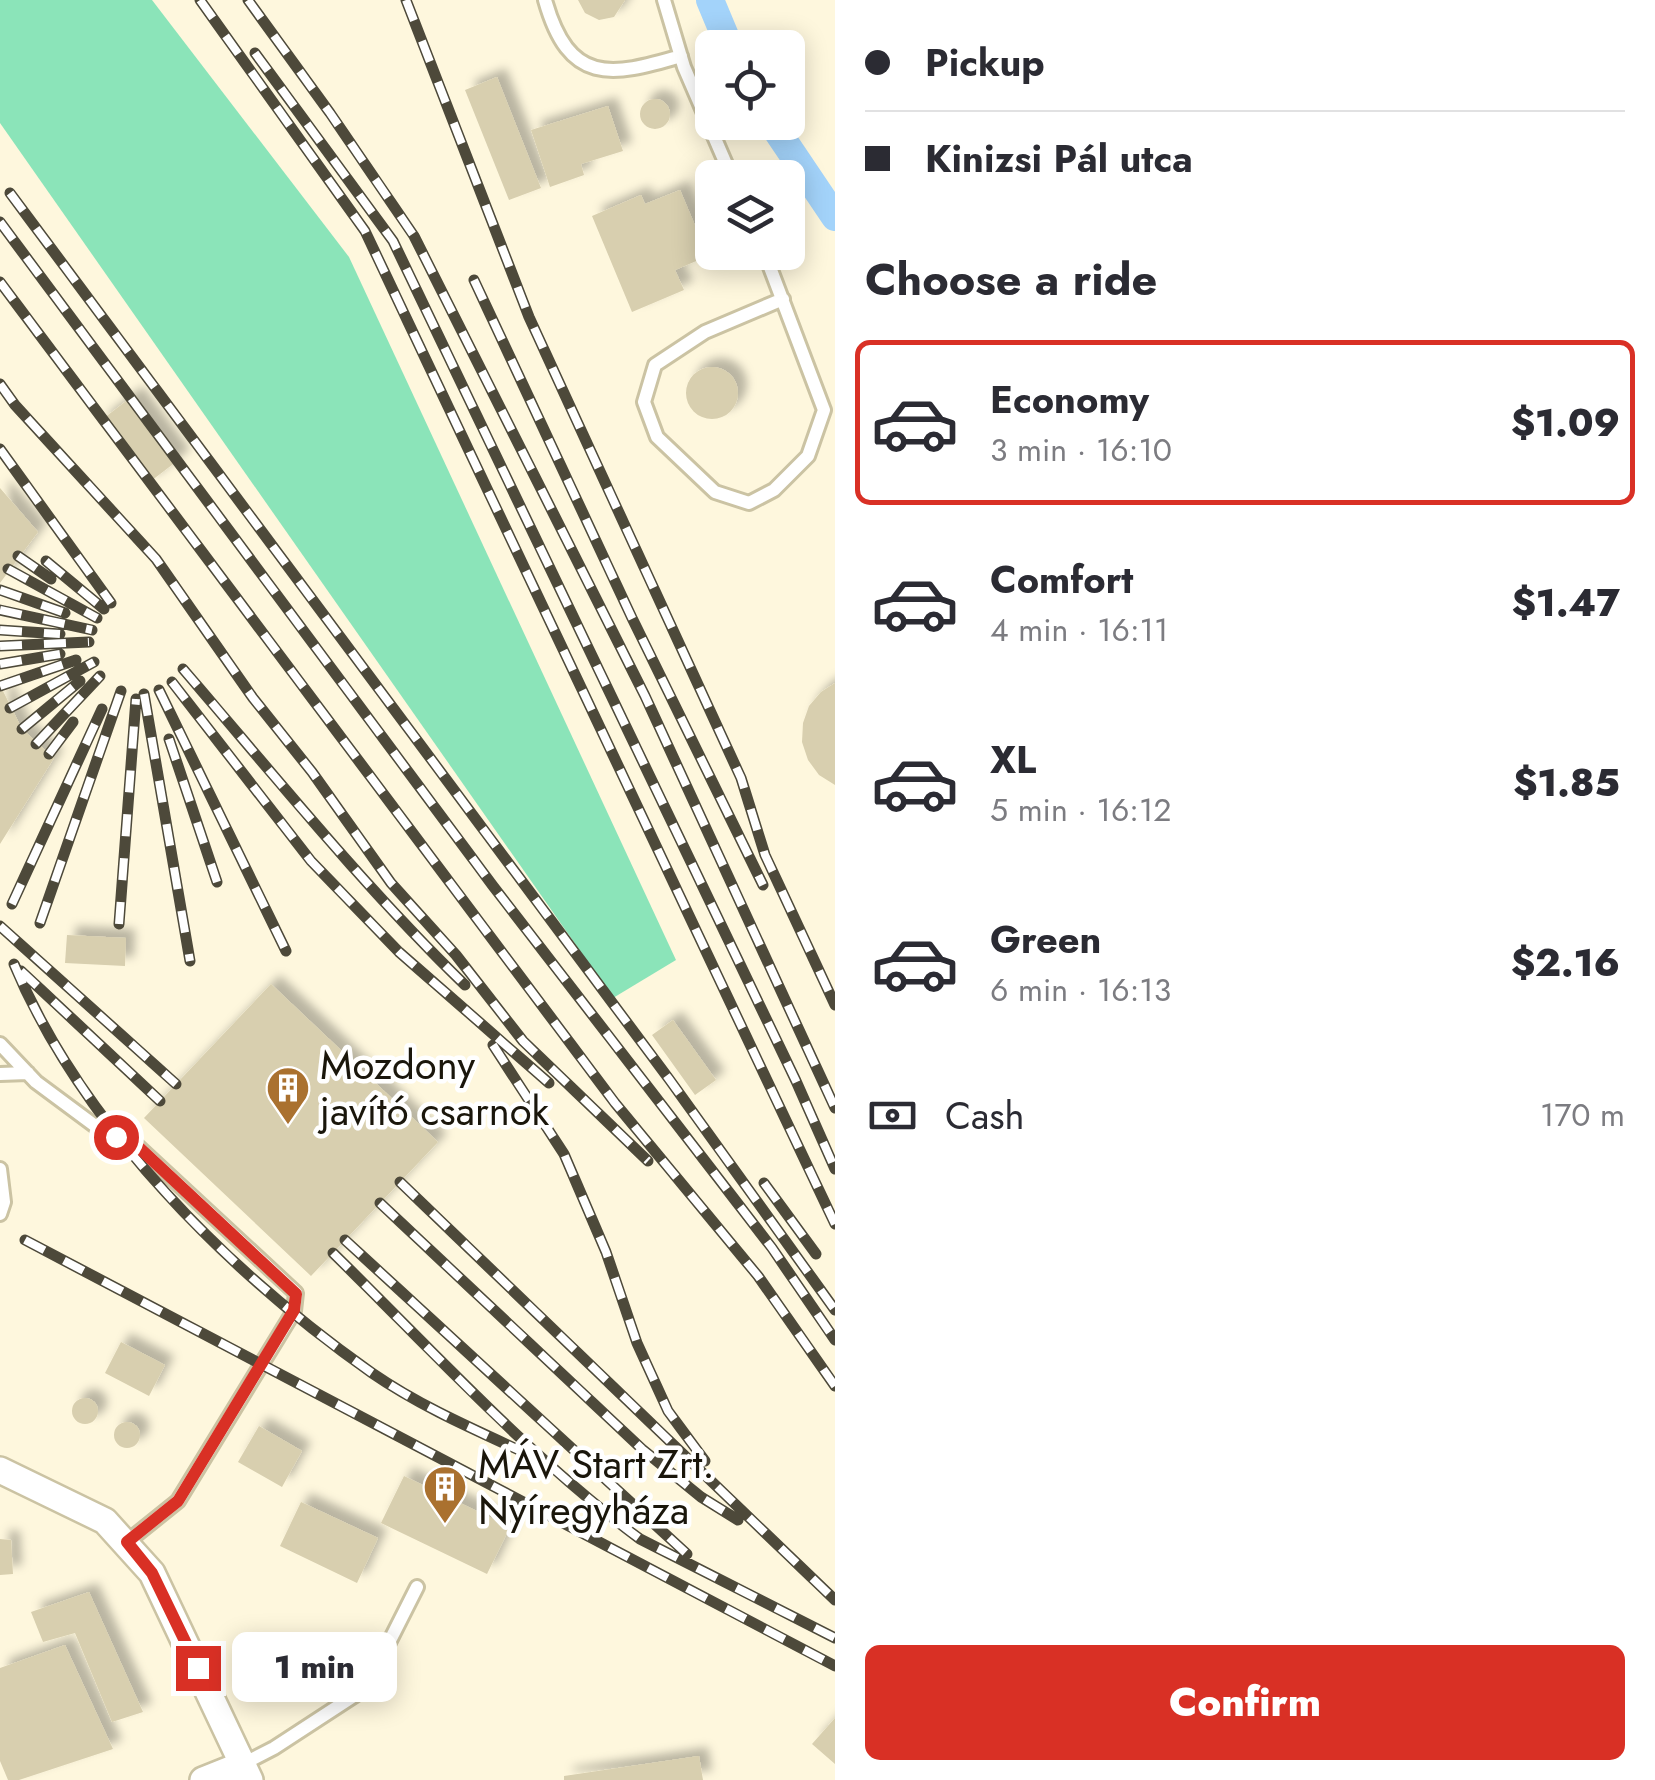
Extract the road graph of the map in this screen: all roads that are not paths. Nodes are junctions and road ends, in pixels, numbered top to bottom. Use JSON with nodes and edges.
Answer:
{"nodes":[{"id":1,"x":545,"y":0,"type":"edge"},
{"id":2,"x":664,"y":0,"type":"edge"},
{"id":3,"x":681,"y":56,"type":"junction"},
{"id":4,"x":724,"y":160,"type":"edge"},
{"id":5,"x":771,"y":270,"type":"edge"},
{"id":6,"x":783,"y":300,"type":"junction"},
{"id":7,"x":0,"y":1044,"type":"edge"},
{"id":8,"x":28,"y":1073,"type":"junction"},
{"id":9,"x":0,"y":1074,"type":"edge"},
{"id":10,"x":0,"y":1169,"type":"edge"},
{"id":11,"x":0,"y":1214,"type":"edge"},
{"id":12,"x":0,"y":1470,"type":"edge"},
{"id":13,"x":127,"y":1542,"type":"junction"},
{"id":14,"x":418,"y":1586,"type":"dead end"},
{"id":15,"x":247,"y":1772,"type":"edge"},
{"id":16,"x":203,"y":1780,"type":"edge"}],
"edges":[{"from":1,"to":3,"type":"lane"},
{"from":2,"to":3,"type":"lane"},
{"from":3,"to":4,"type":"lane"},
{"from":5,"to":6,"type":"lane"},
{"from":6,"to":6,"type":"lane"},
{"from":7,"to":8,"type":"lane"},
{"from":8,"to":9,"type":"lane"},
{"from":8,"to":13,"type":"lane"},
{"from":10,"to":11,"type":"lane"},
{"from":12,"to":13,"type":"street"},
{"from":13,"to":15,"type":"street"},
{"from":14,"to":15,"type":"lane"},
{"from":15,"to":16,"type":"street"}]}
